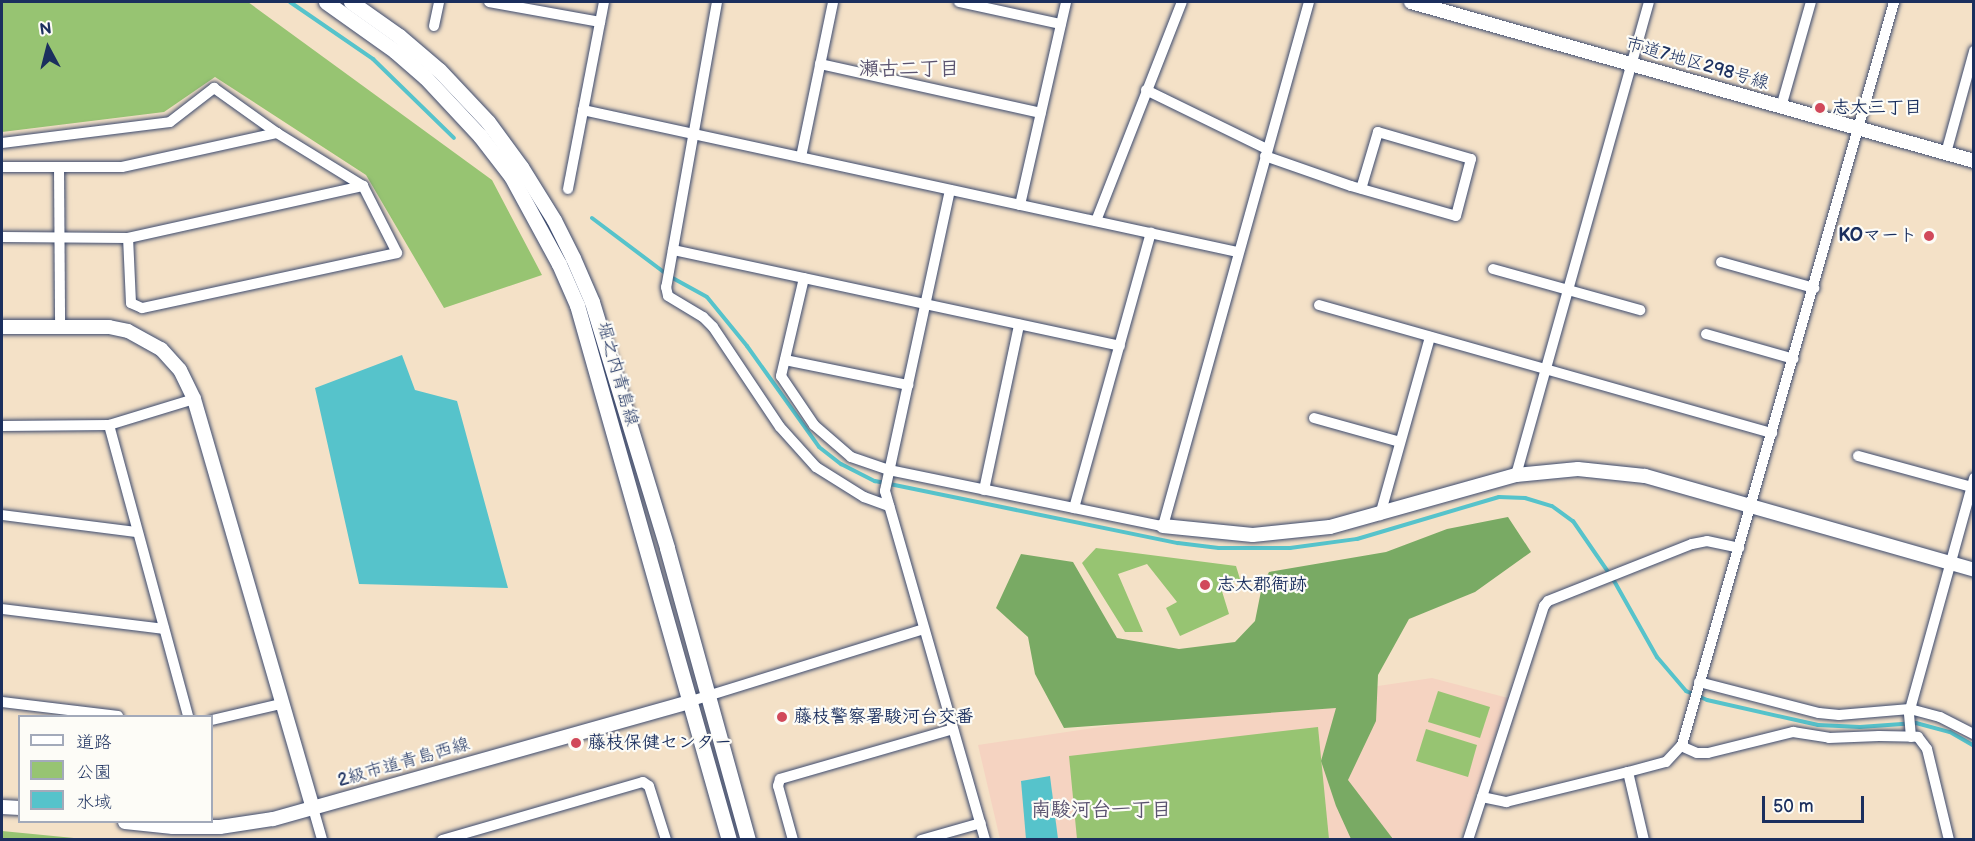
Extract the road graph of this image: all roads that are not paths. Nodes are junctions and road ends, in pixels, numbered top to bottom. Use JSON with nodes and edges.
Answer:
{"nodes":[{"id":1,"x":326,"y":2,"type":"edge"},
{"id":2,"x":351,"y":2,"type":"edge"},
{"id":3,"x":439,"y":2,"type":"edge"},
{"id":4,"x":489,"y":2,"type":"edge"},
{"id":5,"x":604,"y":2,"type":"edge"},
{"id":6,"x":717,"y":2,"type":"edge"},
{"id":7,"x":833,"y":2,"type":"edge"},
{"id":8,"x":959,"y":2,"type":"edge"},
{"id":9,"x":1066,"y":2,"type":"edge"},
{"id":10,"x":1182,"y":2,"type":"edge"},
{"id":11,"x":1309,"y":2,"type":"edge"},
{"id":12,"x":1412,"y":2,"type":"edge"},
{"id":13,"x":1648,"y":2,"type":"edge"},
{"id":14,"x":1811,"y":2,"type":"edge"},
{"id":15,"x":1894,"y":2,"type":"edge"},
{"id":16,"x":600,"y":22,"type":"junction"},
{"id":17,"x":1061,"y":24,"type":"junction"},
{"id":18,"x":434,"y":26,"type":"dead end"},
{"id":19,"x":1974,"y":51,"type":"edge"},
{"id":20,"x":1631,"y":63,"type":"junction"},
{"id":21,"x":820,"y":64,"type":"junction"},
{"id":22,"x":1146,"y":90,"type":"junction"},
{"id":23,"x":1969,"y":93,"type":"edge"},
{"id":24,"x":1781,"y":107,"type":"junction"},
{"id":25,"x":584,"y":110,"type":"junction"},
{"id":26,"x":1041,"y":113,"type":"junction"},
{"id":27,"x":1858,"y":129,"type":"junction"},
{"id":28,"x":277,"y":133,"type":"junction"},
{"id":29,"x":693,"y":134,"type":"junction"},
{"id":30,"x":2,"y":142,"type":"edge"},
{"id":31,"x":1266,"y":152,"type":"junction"},
{"id":32,"x":1946,"y":153,"type":"junction"},
{"id":33,"x":801,"y":157,"type":"junction"},
{"id":34,"x":1974,"y":161,"type":"edge"},
{"id":35,"x":2,"y":167,"type":"edge"},
{"id":36,"x":59,"y":167,"type":"junction"},
{"id":37,"x":363,"y":186,"type":"junction"},
{"id":38,"x":568,"y":189,"type":"dead end"},
{"id":39,"x":1361,"y":189,"type":"junction"},
{"id":40,"x":950,"y":190,"type":"junction"},
{"id":41,"x":1020,"y":205,"type":"junction"},
{"id":42,"x":1096,"y":221,"type":"junction"},
{"id":43,"x":1151,"y":233,"type":"junction"},
{"id":44,"x":2,"y":237,"type":"edge"},
{"id":45,"x":60,"y":237,"type":"junction"},
{"id":46,"x":128,"y":238,"type":"junction"},
{"id":47,"x":673,"y":250,"type":"junction"},
{"id":48,"x":1237,"y":252,"type":"junction"},
{"id":49,"x":1721,"y":262,"type":"dead end"},
{"id":50,"x":1493,"y":269,"type":"dead end"},
{"id":51,"x":804,"y":278,"type":"junction"},
{"id":52,"x":1814,"y":288,"type":"junction"},
{"id":53,"x":1567,"y":290,"type":"junction"},
{"id":54,"x":925,"y":304,"type":"junction"},
{"id":55,"x":1318,"y":305,"type":"dead end"},
{"id":56,"x":1640,"y":310,"type":"dead end"},
{"id":57,"x":1019,"y":324,"type":"junction"},
{"id":58,"x":2,"y":327,"type":"edge"},
{"id":59,"x":60,"y":327,"type":"junction"},
{"id":60,"x":1706,"y":334,"type":"dead end"},
{"id":61,"x":1430,"y":337,"type":"junction"},
{"id":62,"x":1120,"y":346,"type":"junction"},
{"id":63,"x":1794,"y":359,"type":"junction"},
{"id":64,"x":785,"y":360,"type":"junction"},
{"id":65,"x":1545,"y":369,"type":"junction"},
{"id":66,"x":908,"y":386,"type":"junction"},
{"id":67,"x":194,"y":399,"type":"junction"},
{"id":68,"x":1314,"y":418,"type":"dead end"},
{"id":69,"x":109,"y":425,"type":"junction"},
{"id":70,"x":2,"y":426,"type":"edge"},
{"id":71,"x":1772,"y":433,"type":"junction"},
{"id":72,"x":1400,"y":442,"type":"junction"},
{"id":73,"x":1858,"y":456,"type":"dead end"},
{"id":74,"x":889,"y":472,"type":"junction"},
{"id":75,"x":1516,"y":475,"type":"junction"},
{"id":76,"x":1972,"y":482,"type":"edge"},
{"id":77,"x":984,"y":489,"type":"junction"},
{"id":78,"x":889,"y":506,"type":"junction"},
{"id":79,"x":1749,"y":506,"type":"junction"},
{"id":80,"x":1074,"y":508,"type":"junction"},
{"id":81,"x":2,"y":515,"type":"edge"},
{"id":82,"x":1380,"y":515,"type":"junction"},
{"id":83,"x":1163,"y":526,"type":"junction"},
{"id":84,"x":137,"y":532,"type":"junction"},
{"id":85,"x":1739,"y":548,"type":"junction"},
{"id":86,"x":1949,"y":563,"type":"junction"},
{"id":87,"x":1974,"y":570,"type":"edge"},
{"id":88,"x":2,"y":609,"type":"edge"},
{"id":89,"x":164,"y":629,"type":"junction"},
{"id":90,"x":924,"y":629,"type":"junction"},
{"id":91,"x":1698,"y":683,"type":"junction"},
{"id":92,"x":708,"y":696,"type":"junction"},
{"id":93,"x":2,"y":702,"type":"edge"},
{"id":94,"x":688,"y":702,"type":"junction"},
{"id":95,"x":281,"y":704,"type":"junction"},
{"id":96,"x":1910,"y":711,"type":"junction"},
{"id":97,"x":103,"y":715,"type":"edge"},
{"id":98,"x":187,"y":715,"type":"edge"},
{"id":99,"x":213,"y":720,"type":"edge"},
{"id":100,"x":953,"y":729,"type":"junction"},
{"id":101,"x":1974,"y":734,"type":"edge"},
{"id":102,"x":1911,"y":737,"type":"junction"},
{"id":103,"x":1681,"y":746,"type":"junction"},
{"id":104,"x":1628,"y":772,"type":"junction"},
{"id":105,"x":1482,"y":797,"type":"junction"},
{"id":106,"x":2,"y":807,"type":"edge"},
{"id":107,"x":18,"y":808,"type":"edge"},
{"id":108,"x":313,"y":808,"type":"junction"},
{"id":109,"x":981,"y":822,"type":"junction"},
{"id":110,"x":135,"y":823,"type":"edge"},
{"id":111,"x":322,"y":840,"type":"edge"},
{"id":112,"x":442,"y":840,"type":"edge"},
{"id":113,"x":666,"y":840,"type":"edge"},
{"id":114,"x":729,"y":840,"type":"edge"},
{"id":115,"x":748,"y":840,"type":"edge"},
{"id":116,"x":793,"y":840,"type":"edge"},
{"id":117,"x":921,"y":840,"type":"edge"},
{"id":118,"x":985,"y":840,"type":"edge"},
{"id":119,"x":1467,"y":840,"type":"edge"},
{"id":120,"x":1644,"y":840,"type":"edge"},
{"id":121,"x":1949,"y":840,"type":"edge"}],
"edges":[{"from":1,"to":94,"type":"main road","name":"堀之内青島線"},
{"from":2,"to":92,"type":"main road","name":"堀之内青島線"},
{"from":3,"to":18,"type":"street"},
{"from":4,"to":16,"type":"street"},
{"from":5,"to":16,"type":"street"},
{"from":6,"to":29,"type":"street"},
{"from":7,"to":21,"type":"street"},
{"from":8,"to":17,"type":"street"},
{"from":9,"to":17,"type":"street"},
{"from":10,"to":22,"type":"street"},
{"from":11,"to":31,"type":"street"},
{"from":12,"to":20,"type":"street","name":"市道7地区298号線"},
{"from":13,"to":20,"type":"street"},
{"from":14,"to":24,"type":"street"},
{"from":15,"to":27,"type":"street"},
{"from":16,"to":25,"type":"street"},
{"from":17,"to":26,"type":"street"},
{"from":19,"to":23,"type":"street"},
{"from":20,"to":24,"type":"street","name":"市道7地区298号線"},
{"from":20,"to":53,"type":"street"},
{"from":21,"to":26,"type":"street"},
{"from":21,"to":33,"type":"street"},
{"from":22,"to":31,"type":"street"},
{"from":22,"to":42,"type":"street"},
{"from":23,"to":32,"type":"street"},
{"from":24,"to":27,"type":"street","name":"市道7地区298号線"},
{"from":25,"to":29,"type":"street"},
{"from":25,"to":38,"type":"street"},
{"from":26,"to":41,"type":"street"},
{"from":27,"to":32,"type":"street","name":"市道7地区298号線"},
{"from":27,"to":52,"type":"street"},
{"from":28,"to":30,"type":"street"},
{"from":28,"to":36,"type":"street"},
{"from":28,"to":37,"type":"street"},
{"from":29,"to":33,"type":"street"},
{"from":29,"to":47,"type":"street"},
{"from":31,"to":39,"type":"street"},
{"from":31,"to":48,"type":"street"},
{"from":32,"to":34,"type":"street","name":"市道7地区298号線"},
{"from":33,"to":40,"type":"street"},
{"from":35,"to":36,"type":"street"},
{"from":36,"to":45,"type":"street"},
{"from":37,"to":46,"type":"street"},
{"from":37,"to":46,"type":"street"},
{"from":39,"to":39,"type":"street"},
{"from":40,"to":41,"type":"street"},
{"from":40,"to":54,"type":"street"},
{"from":41,"to":42,"type":"street"},
{"from":42,"to":43,"type":"street"},
{"from":43,"to":48,"type":"street"},
{"from":43,"to":62,"type":"street"},
{"from":44,"to":45,"type":"street"},
{"from":45,"to":46,"type":"street"},
{"from":45,"to":59,"type":"street"},
{"from":47,"to":51,"type":"street"},
{"from":47,"to":78,"type":"street"},
{"from":48,"to":83,"type":"street"},
{"from":49,"to":52,"type":"street"},
{"from":50,"to":53,"type":"street"},
{"from":51,"to":54,"type":"street"},
{"from":51,"to":64,"type":"street"},
{"from":52,"to":63,"type":"street"},
{"from":53,"to":56,"type":"street"},
{"from":53,"to":65,"type":"street"},
{"from":54,"to":57,"type":"street"},
{"from":54,"to":66,"type":"street"},
{"from":55,"to":61,"type":"street"},
{"from":57,"to":62,"type":"street"},
{"from":57,"to":77,"type":"street"},
{"from":58,"to":59,"type":"street"},
{"from":59,"to":67,"type":"street"},
{"from":60,"to":63,"type":"street"},
{"from":61,"to":65,"type":"street"},
{"from":61,"to":72,"type":"street"},
{"from":62,"to":80,"type":"street"},
{"from":63,"to":71,"type":"street"},
{"from":64,"to":66,"type":"street"},
{"from":64,"to":74,"type":"street"},
{"from":65,"to":71,"type":"street"},
{"from":65,"to":75,"type":"street"},
{"from":66,"to":74,"type":"street"},
{"from":67,"to":69,"type":"street"},
{"from":67,"to":95,"type":"street"},
{"from":68,"to":72,"type":"street"},
{"from":69,"to":70,"type":"street"},
{"from":69,"to":84,"type":"street"},
{"from":71,"to":79,"type":"street"},
{"from":72,"to":82,"type":"street"},
{"from":73,"to":76,"type":"street"},
{"from":74,"to":77,"type":"street"},
{"from":74,"to":78,"type":"street"},
{"from":75,"to":79,"type":"street"},
{"from":75,"to":82,"type":"street"},
{"from":76,"to":86,"type":"street"},
{"from":77,"to":80,"type":"street"},
{"from":78,"to":90,"type":"street"},
{"from":79,"to":85,"type":"street"},
{"from":79,"to":86,"type":"street"},
{"from":80,"to":83,"type":"street"},
{"from":81,"to":84,"type":"street"},
{"from":82,"to":83,"type":"street"},
{"from":84,"to":89,"type":"street"},
{"from":85,"to":91,"type":"street"},
{"from":85,"to":105,"type":"street"},
{"from":86,"to":87,"type":"street"},
{"from":86,"to":96,"type":"street"},
{"from":88,"to":89,"type":"street"},
{"from":89,"to":98,"type":"street"},
{"from":90,"to":92,"type":"street"},
{"from":90,"to":100,"type":"street"},
{"from":91,"to":96,"type":"street"},
{"from":91,"to":103,"type":"street"},
{"from":92,"to":94,"type":"street"},
{"from":92,"to":115,"type":"main road","name":"堀之内青島線"},
{"from":93,"to":97,"type":"street"},
{"from":94,"to":108,"type":"street","name":"2級市道青島西線"},
{"from":94,"to":114,"type":"main road","name":"堀之内青島線"},
{"from":95,"to":99,"type":"street"},
{"from":95,"to":108,"type":"street"},
{"from":96,"to":101,"type":"street"},
{"from":96,"to":102,"type":"street"},
{"from":100,"to":109,"type":"street"},
{"from":100,"to":116,"type":"street"},
{"from":102,"to":103,"type":"street"},
{"from":102,"to":121,"type":"street"},
{"from":103,"to":104,"type":"street"},
{"from":104,"to":105,"type":"street"},
{"from":104,"to":120,"type":"street"},
{"from":105,"to":119,"type":"street"},
{"from":106,"to":107,"type":"street"},
{"from":108,"to":110,"type":"street","name":"2級市道青島西線"},
{"from":108,"to":111,"type":"street"},
{"from":109,"to":117,"type":"street"},
{"from":109,"to":118,"type":"street"},
{"from":112,"to":113,"type":"street"}]}
